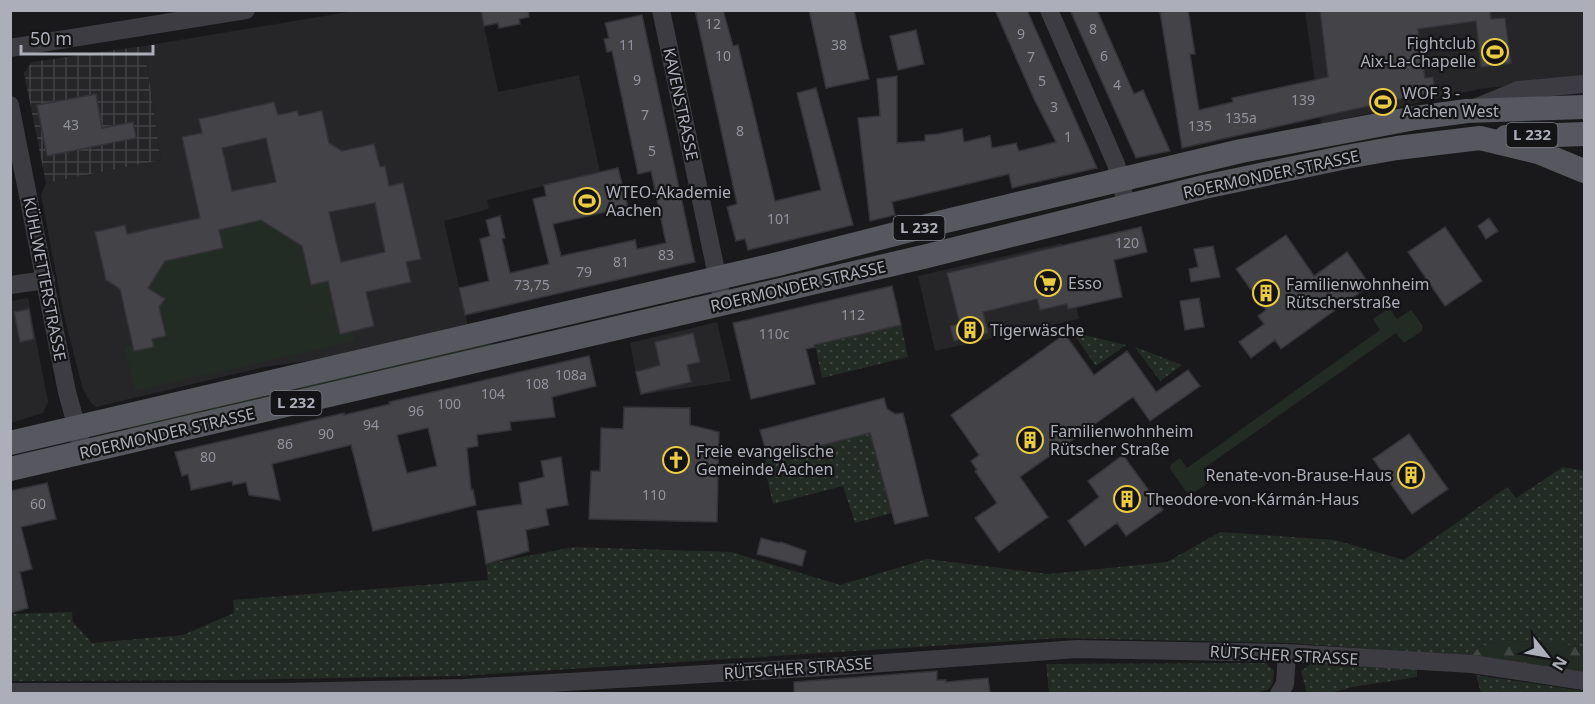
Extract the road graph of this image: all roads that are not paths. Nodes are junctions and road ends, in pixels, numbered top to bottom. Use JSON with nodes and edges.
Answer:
{"nodes":[{"id":1,"x":246,"y":10,"type":"edge"},
{"id":2,"x":660,"y":10,"type":"edge"},
{"id":3,"x":1049,"y":10,"type":"edge"},
{"id":4,"x":10,"y":48,"type":"edge"},
{"id":5,"x":1584,"y":91,"type":"edge"},
{"id":6,"x":10,"y":105,"type":"edge"},
{"id":7,"x":1584,"y":134,"type":"edge"},
{"id":8,"x":1480,"y":138,"type":"junction"},
{"id":9,"x":1584,"y":171,"type":"edge"},
{"id":10,"x":1120,"y":179,"type":"junction"},
{"id":11,"x":1127,"y":207,"type":"junction"},
{"id":12,"x":718,"y":278,"type":"junction"},
{"id":13,"x":46,"y":280,"type":"junction"},
{"id":14,"x":10,"y":285,"type":"edge"},
{"id":15,"x":723,"y":303,"type":"junction"},
{"id":16,"x":76,"y":428,"type":"junction"},
{"id":17,"x":10,"y":443,"type":"edge"},
{"id":18,"x":83,"y":452,"type":"junction"},
{"id":19,"x":10,"y":469,"type":"edge"},
{"id":20,"x":1287,"y":653,"type":"junction"},
{"id":21,"x":1584,"y":681,"type":"edge"},
{"id":22,"x":10,"y":692,"type":"edge"},
{"id":23,"x":1279,"y":693,"type":"edge"}],
"edges":[{"from":1,"to":4,"type":"street"},
{"from":2,"to":12,"type":"street","name":"KAVENSTRASSE"},
{"from":3,"to":10,"type":"street"},
{"from":5,"to":10,"type":"main road","name":"ROERMONDER STRASSE","number":"L 232"},
{"from":6,"to":13,"type":"street","name":"KÜHLWETTERSTRASSE"},
{"from":7,"to":8,"type":"main road","number":"L 232"},
{"from":8,"to":9,"type":"main road","name":"ROERMONDER STRASSE"},
{"from":8,"to":11,"type":"main road","name":"ROERMONDER STRASSE","number":"L 232"},
{"from":10,"to":11,"type":"street"},
{"from":10,"to":12,"type":"main road","name":"ROERMONDER STRASSE","number":"L 232"},
{"from":11,"to":15,"type":"main road","name":"ROERMONDER STRASSE","number":"L 232"},
{"from":12,"to":15,"type":"street","name":"KAVENSTRASSE"},
{"from":12,"to":16,"type":"main road","name":"ROERMONDER STRASSE","number":"L 232"},
{"from":13,"to":14,"type":"street"},
{"from":13,"to":16,"type":"street","name":"KÜHLWETTERSTRASSE"},
{"from":15,"to":18,"type":"main road","name":"ROERMONDER STRASSE","number":"L 232"},
{"from":16,"to":17,"type":"main road","name":"ROERMONDER STRASSE","number":"L 232"},
{"from":16,"to":18,"type":"street","name":"KÜHLWETTERSTRASSE"},
{"from":18,"to":19,"type":"main road","name":"ROERMONDER STRASSE","number":"L 232"},
{"from":20,"to":21,"type":"street","name":"RÜTSCHER STRASSE"},
{"from":20,"to":22,"type":"street","name":"RÜTSCHER STRASSE"},
{"from":20,"to":23,"type":"street"}]}
